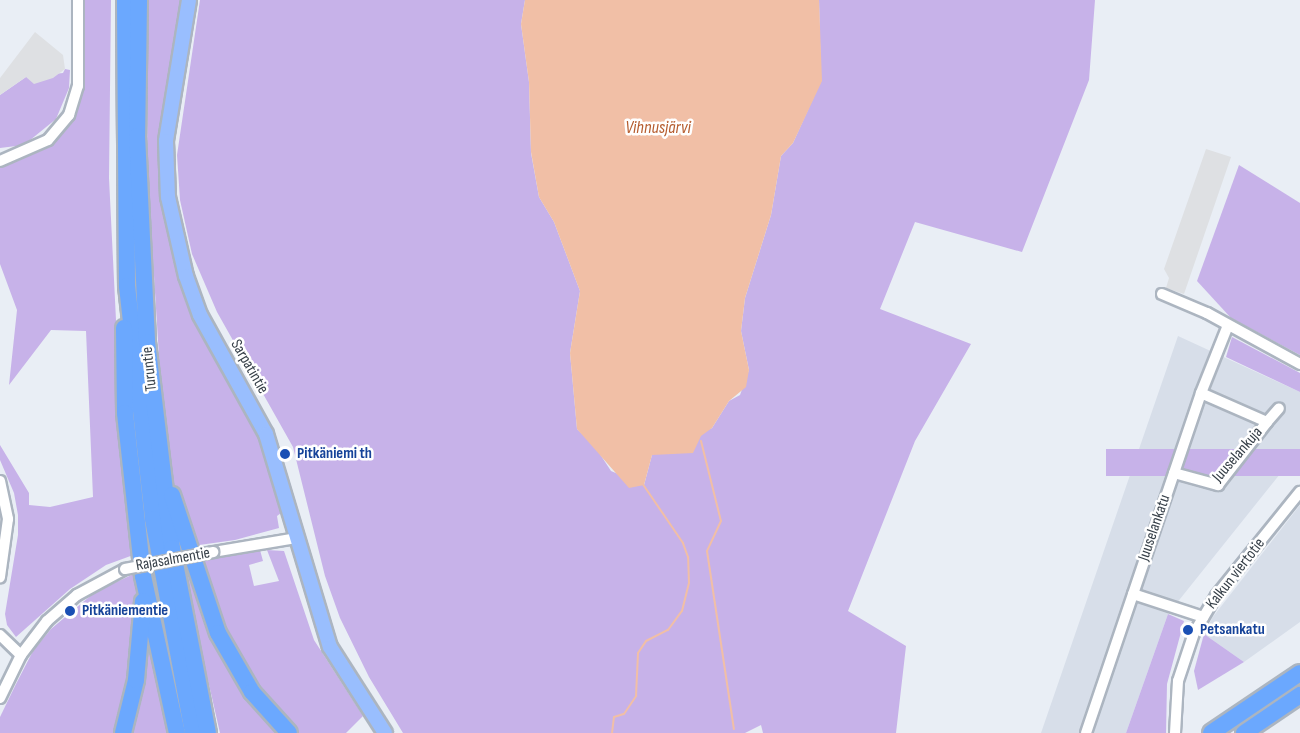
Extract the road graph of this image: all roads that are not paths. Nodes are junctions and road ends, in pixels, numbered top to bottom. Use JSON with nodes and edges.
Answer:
{"nodes":[{"id":1,"x":78,"y":0,"type":"edge"},
{"id":2,"x":124,"y":0,"type":"edge"},
{"id":3,"x":139,"y":0,"type":"edge"},
{"id":4,"x":189,"y":0,"type":"edge"},
{"id":5,"x":0,"y":161,"type":"edge"},
{"id":6,"x":128,"y":286,"type":"junction"},
{"id":7,"x":1162,"y":294,"type":"dead end"},
{"id":8,"x":1228,"y":325,"type":"junction"},
{"id":9,"x":1300,"y":364,"type":"edge"},
{"id":10,"x":1201,"y":393,"type":"junction"},
{"id":11,"x":1280,"y":408,"type":"dead end"},
{"id":12,"x":1267,"y":422,"type":"junction"},
{"id":13,"x":158,"y":453,"type":"junction"},
{"id":14,"x":1174,"y":473,"type":"junction"},
{"id":15,"x":0,"y":482,"type":"edge"},
{"id":16,"x":1300,"y":492,"type":"edge"},
{"id":17,"x":297,"y":538,"type":"junction"},
{"id":18,"x":143,"y":576,"type":"junction"},
{"id":19,"x":0,"y":577,"type":"edge"},
{"id":20,"x":1133,"y":594,"type":"junction"},
{"id":21,"x":1203,"y":617,"type":"junction"},
{"id":22,"x":0,"y":636,"type":"edge"},
{"id":23,"x":21,"y":655,"type":"junction"},
{"id":24,"x":1300,"y":673,"type":"edge"},
{"id":25,"x":1300,"y":695,"type":"edge"},
{"id":26,"x":0,"y":698,"type":"edge"},
{"id":27,"x":1175,"y":729,"type":"edge"},
{"id":28,"x":123,"y":733,"type":"edge"},
{"id":29,"x":177,"y":733,"type":"edge"},
{"id":30,"x":193,"y":733,"type":"edge"},
{"id":31,"x":208,"y":733,"type":"edge"},
{"id":32,"x":289,"y":733,"type":"edge"},
{"id":33,"x":385,"y":733,"type":"edge"},
{"id":34,"x":1086,"y":733,"type":"edge"},
{"id":35,"x":1211,"y":733,"type":"edge"},
{"id":36,"x":1245,"y":733,"type":"edge"}],
"edges":[{"from":1,"to":5,"type":"street"},
{"from":2,"to":6,"type":"highway","name":"Turuntie"},
{"from":3,"to":13,"type":"highway","name":"Turuntie"},
{"from":4,"to":17,"type":"main road","name":"Sarpatintie"},
{"from":6,"to":18,"type":"highway"},
{"from":6,"to":30,"type":"highway","name":"Turuntie"},
{"from":7,"to":8,"type":"street"},
{"from":8,"to":9,"type":"street"},
{"from":8,"to":10,"type":"street","name":"Juuselankatu"},
{"from":10,"to":12,"type":"street","name":"Juuselankuja"},
{"from":10,"to":14,"type":"street","name":"Juuselankatu"},
{"from":11,"to":12,"type":"street","name":"Juuselankuja"},
{"from":12,"to":14,"type":"street","name":"Juuselankuja"},
{"from":13,"to":31,"type":"highway","name":"Turuntie"},
{"from":13,"to":32,"type":"highway"},
{"from":14,"to":20,"type":"street","name":"Juuselankatu"},
{"from":15,"to":19,"type":"street"},
{"from":16,"to":21,"type":"street","name":"Kalkun viertotie"},
{"from":17,"to":23,"type":"street","name":"Rajasalmentie","bridge":true},
{"from":17,"to":33,"type":"main road","name":"Sarpatintie"},
{"from":18,"to":28,"type":"highway"},
{"from":18,"to":29,"type":"highway"},
{"from":20,"to":21,"type":"street"},
{"from":20,"to":34,"type":"street","name":"Juuselankatu"},
{"from":21,"to":27,"type":"street","name":"Kalkun viertotie"},
{"from":22,"to":23,"type":"street"},
{"from":23,"to":26,"type":"street","name":"Rajasalmentie"},
{"from":24,"to":35,"type":"highway"},
{"from":25,"to":36,"type":"highway"}]}
